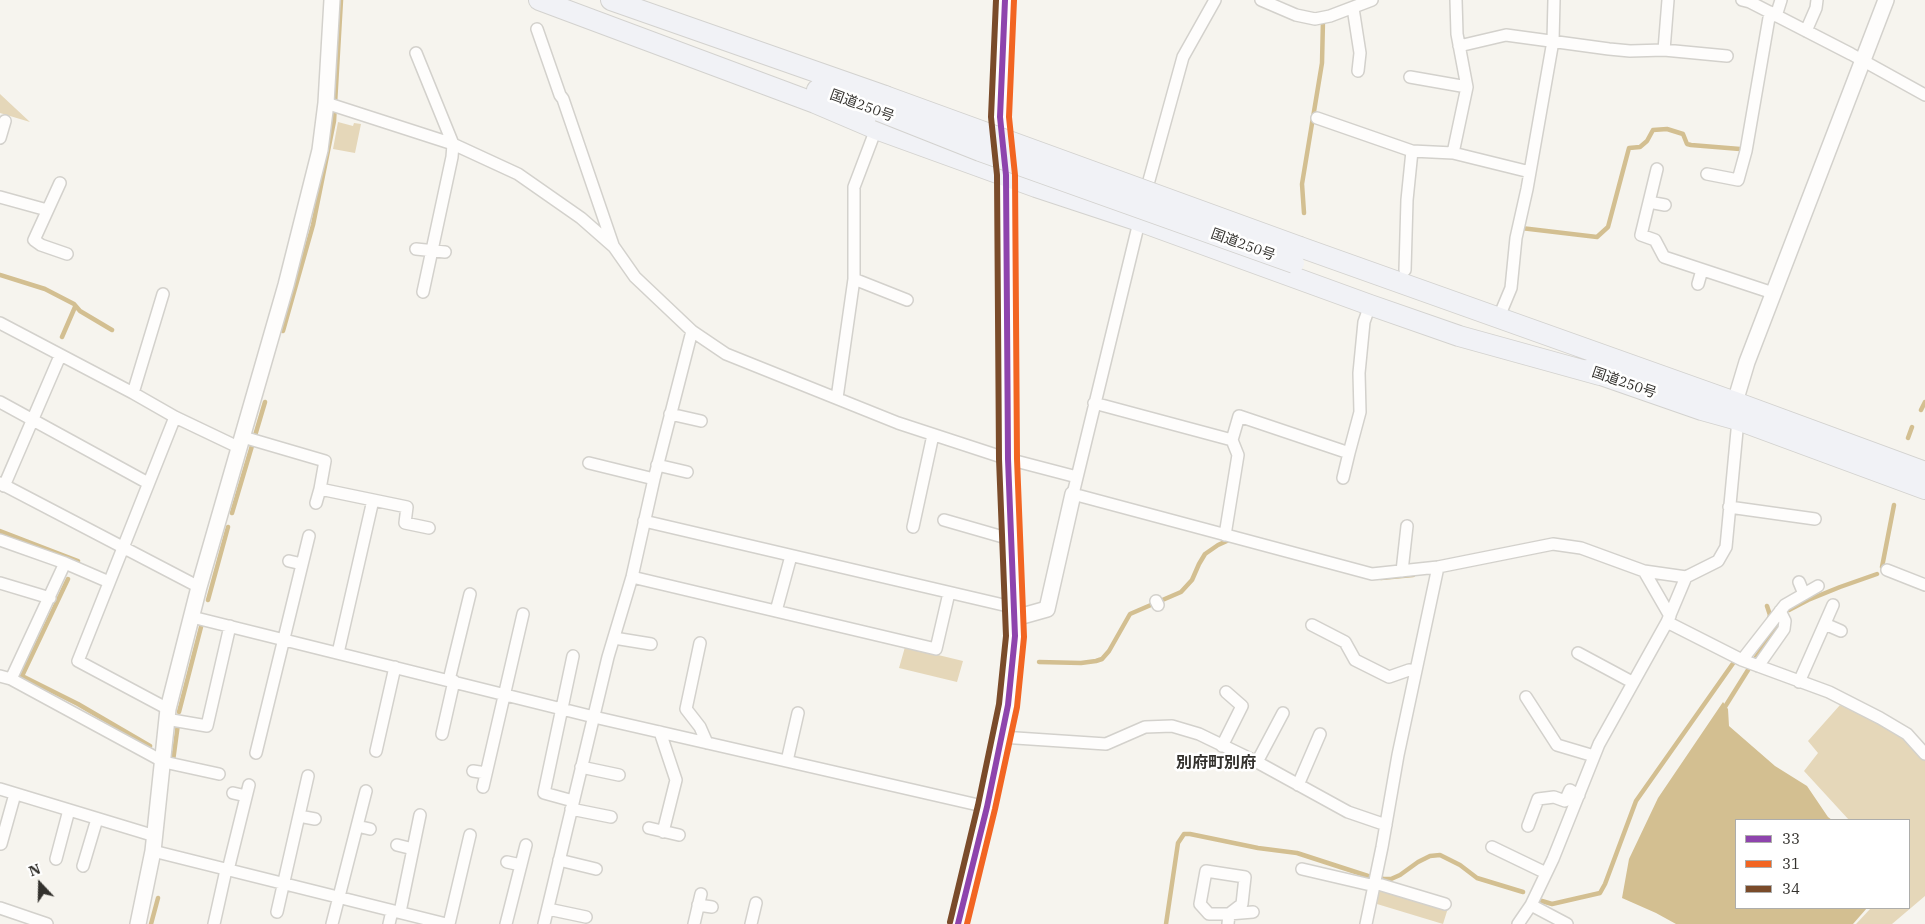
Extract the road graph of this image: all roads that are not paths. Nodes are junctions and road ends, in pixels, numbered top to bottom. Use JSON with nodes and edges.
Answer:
{"nodes":[{"id":1,"x":332,"y":0,"type":"edge"},
{"id":2,"x":539,"y":0,"type":"edge"},
{"id":3,"x":561,"y":0,"type":"edge"},
{"id":4,"x":612,"y":0,"type":"edge"},
{"id":5,"x":1005,"y":0,"type":"edge"},
{"id":6,"x":1215,"y":0,"type":"edge"},
{"id":7,"x":1261,"y":0,"type":"edge"},
{"id":8,"x":1372,"y":0,"type":"edge"},
{"id":9,"x":1456,"y":0,"type":"edge"},
{"id":10,"x":1554,"y":0,"type":"edge"},
{"id":11,"x":1668,"y":0,"type":"edge"},
{"id":12,"x":1742,"y":0,"type":"edge"},
{"id":13,"x":1781,"y":0,"type":"edge"},
{"id":14,"x":1817,"y":0,"type":"edge"},
{"id":15,"x":1886,"y":0,"type":"edge"},
{"id":16,"x":1353,"y":8,"type":"junction"},
{"id":17,"x":1773,"y":14,"type":"junction"},
{"id":18,"x":537,"y":29,"type":"dead end"},
{"id":19,"x":1806,"y":31,"type":"junction"},
{"id":20,"x":1553,"y":41,"type":"junction"},
{"id":21,"x":1459,"y":46,"type":"junction"},
{"id":22,"x":1664,"y":50,"type":"junction"},
{"id":23,"x":416,"y":53,"type":"dead end"},
{"id":24,"x":1727,"y":56,"type":"dead end"},
{"id":25,"x":1862,"y":61,"type":"junction"},
{"id":26,"x":1358,"y":71,"type":"dead end"},
{"id":27,"x":1410,"y":77,"type":"dead end"},
{"id":28,"x":1467,"y":87,"type":"junction"},
{"id":29,"x":1925,"y":95,"type":"edge"},
{"id":30,"x":326,"y":103,"type":"junction"},
{"id":31,"x":880,"y":112,"type":"junction"},
{"id":32,"x":1317,"y":118,"type":"dead end"},
{"id":33,"x":5,"y":121,"type":"dead end"},
{"id":34,"x":0,"y":138,"type":"edge"},
{"id":35,"x":453,"y":144,"type":"junction"},
{"id":36,"x":1412,"y":151,"type":"junction"},
{"id":37,"x":1453,"y":153,"type":"junction"},
{"id":38,"x":1656,"y":169,"type":"dead end"},
{"id":39,"x":1530,"y":172,"type":"junction"},
{"id":40,"x":1707,"y":174,"type":"dead end"},
{"id":41,"x":1006,"y":176,"type":"junction"},
{"id":42,"x":60,"y":182,"type":"dead end"},
{"id":43,"x":0,"y":198,"type":"edge"},
{"id":44,"x":1649,"y":202,"type":"junction"},
{"id":45,"x":1665,"y":205,"type":"dead end"},
{"id":46,"x":47,"y":210,"type":"junction"},
{"id":47,"x":1139,"y":221,"type":"junction"},
{"id":48,"x":614,"y":247,"type":"junction"},
{"id":49,"x":416,"y":249,"type":"dead end"},
{"id":50,"x":432,"y":251,"type":"junction"},
{"id":51,"x":445,"y":252,"type":"dead end"},
{"id":52,"x":67,"y":254,"type":"dead end"},
{"id":53,"x":1297,"y":255,"type":"junction"},
{"id":54,"x":1405,"y":270,"type":"dead end"},
{"id":55,"x":1702,"y":270,"type":"junction"},
{"id":56,"x":854,"y":279,"type":"junction"},
{"id":57,"x":1698,"y":284,"type":"dead end"},
{"id":58,"x":424,"y":292,"type":"dead end"},
{"id":59,"x":1773,"y":293,"type":"junction"},
{"id":60,"x":163,"y":294,"type":"dead end"},
{"id":61,"x":908,"y":300,"type":"dead end"},
{"id":62,"x":1370,"y":306,"type":"junction"},
{"id":63,"x":1501,"y":312,"type":"dead end"},
{"id":64,"x":0,"y":323,"type":"edge"},
{"id":65,"x":692,"y":332,"type":"junction"},
{"id":66,"x":60,"y":356,"type":"junction"},
{"id":67,"x":1600,"y":374,"type":"junction"},
{"id":68,"x":133,"y":393,"type":"junction"},
{"id":69,"x":836,"y":398,"type":"junction"},
{"id":70,"x":0,"y":402,"type":"edge"},
{"id":71,"x":1094,"y":404,"type":"junction"},
{"id":72,"x":1736,"y":411,"type":"junction"},
{"id":73,"x":670,"y":414,"type":"junction"},
{"id":74,"x":175,"y":418,"type":"junction"},
{"id":75,"x":32,"y":420,"type":"junction"},
{"id":76,"x":700,"y":421,"type":"dead end"},
{"id":77,"x":933,"y":434,"type":"junction"},
{"id":78,"x":1232,"y":440,"type":"junction"},
{"id":79,"x":242,"y":442,"type":"junction"},
{"id":80,"x":1350,"y":452,"type":"junction"},
{"id":81,"x":1008,"y":459,"type":"junction"},
{"id":82,"x":589,"y":463,"type":"dead end"},
{"id":83,"x":657,"y":465,"type":"junction"},
{"id":84,"x":687,"y":472,"type":"dead end"},
{"id":85,"x":1925,"y":472,"type":"edge"},
{"id":86,"x":1077,"y":477,"type":"junction"},
{"id":87,"x":1343,"y":478,"type":"dead end"},
{"id":88,"x":654,"y":479,"type":"junction"},
{"id":89,"x":148,"y":483,"type":"junction"},
{"id":90,"x":2,"y":484,"type":"edge"},
{"id":91,"x":320,"y":488,"type":"junction"},
{"id":92,"x":1925,"y":489,"type":"edge"},
{"id":93,"x":1073,"y":494,"type":"junction"},
{"id":94,"x":373,"y":500,"type":"junction"},
{"id":95,"x":316,"y":503,"type":"dead end"},
{"id":96,"x":1729,"y":507,"type":"junction"},
{"id":97,"x":1815,"y":519,"type":"dead end"},
{"id":98,"x":944,"y":520,"type":"dead end"},
{"id":99,"x":644,"y":521,"type":"junction"},
{"id":100,"x":1406,"y":526,"type":"dead end"},
{"id":101,"x":913,"y":527,"type":"dead end"},
{"id":102,"x":429,"y":528,"type":"dead end"},
{"id":103,"x":1225,"y":535,"type":"junction"},
{"id":104,"x":309,"y":536,"type":"dead end"},
{"id":105,"x":1010,"y":539,"type":"junction"},
{"id":106,"x":0,"y":540,"type":"edge"},
{"id":107,"x":122,"y":547,"type":"junction"},
{"id":108,"x":792,"y":556,"type":"junction"},
{"id":109,"x":289,"y":561,"type":"dead end"},
{"id":110,"x":65,"y":562,"type":"junction"},
{"id":111,"x":302,"y":564,"type":"junction"},
{"id":112,"x":1438,"y":567,"type":"junction"},
{"id":113,"x":1887,"y":570,"type":"dead end"},
{"id":114,"x":1402,"y":571,"type":"junction"},
{"id":115,"x":1644,"y":571,"type":"junction"},
{"id":116,"x":632,"y":577,"type":"junction"},
{"id":117,"x":1686,"y":577,"type":"junction"},
{"id":118,"x":109,"y":582,"type":"junction"},
{"id":119,"x":1799,"y":582,"type":"dead end"},
{"id":120,"x":0,"y":583,"type":"edge"},
{"id":121,"x":1925,"y":585,"type":"edge"},
{"id":122,"x":1818,"y":586,"type":"dead end"},
{"id":123,"x":199,"y":587,"type":"junction"},
{"id":124,"x":949,"y":592,"type":"junction"},
{"id":125,"x":470,"y":594,"type":"dead end"},
{"id":126,"x":1804,"y":594,"type":"junction"},
{"id":127,"x":50,"y":598,"type":"junction"},
{"id":128,"x":1833,"y":605,"type":"dead end"},
{"id":129,"x":776,"y":612,"type":"junction"},
{"id":130,"x":1014,"y":613,"type":"junction"},
{"id":131,"x":523,"y":614,"type":"dead end"},
{"id":132,"x":1783,"y":616,"type":"junction"},
{"id":133,"x":192,"y":617,"type":"junction"},
{"id":134,"x":1668,"y":619,"type":"junction"},
{"id":135,"x":1825,"y":624,"type":"junction"},
{"id":136,"x":1312,"y":625,"type":"dead end"},
{"id":137,"x":230,"y":626,"type":"junction"},
{"id":138,"x":1841,"y":631,"type":"dead end"},
{"id":139,"x":614,"y":638,"type":"junction"},
{"id":140,"x":284,"y":640,"type":"junction"},
{"id":141,"x":700,"y":643,"type":"dead end"},
{"id":142,"x":651,"y":644,"type":"dead end"},
{"id":143,"x":338,"y":653,"type":"junction"},
{"id":144,"x":1578,"y":653,"type":"dead end"},
{"id":145,"x":573,"y":656,"type":"dead end"},
{"id":146,"x":1742,"y":660,"type":"junction"},
{"id":147,"x":1758,"y":666,"type":"junction"},
{"id":148,"x":395,"y":667,"type":"junction"},
{"id":149,"x":1416,"y":671,"type":"junction"},
{"id":150,"x":3,"y":679,"type":"edge"},
{"id":151,"x":452,"y":681,"type":"junction"},
{"id":152,"x":1632,"y":682,"type":"junction"},
{"id":153,"x":1799,"y":682,"type":"junction"},
{"id":154,"x":1226,"y":692,"type":"dead end"},
{"id":155,"x":504,"y":693,"type":"junction"},
{"id":156,"x":1526,"y":697,"type":"dead end"},
{"id":157,"x":561,"y":708,"type":"junction"},
{"id":158,"x":798,"y":713,"type":"dead end"},
{"id":159,"x":1283,"y":713,"type":"dead end"},
{"id":160,"x":167,"y":714,"type":"junction"},
{"id":161,"x":594,"y":716,"type":"junction"},
{"id":162,"x":660,"y":732,"type":"junction"},
{"id":163,"x":442,"y":734,"type":"dead end"},
{"id":164,"x":1320,"y":734,"type":"dead end"},
{"id":165,"x":1001,"y":737,"type":"junction"},
{"id":166,"x":706,"y":743,"type":"junction"},
{"id":167,"x":1222,"y":746,"type":"junction"},
{"id":168,"x":376,"y":750,"type":"dead end"},
{"id":169,"x":256,"y":752,"type":"dead end"},
{"id":170,"x":1925,"y":754,"type":"edge"},
{"id":171,"x":1594,"y":756,"type":"junction"},
{"id":172,"x":787,"y":761,"type":"junction"},
{"id":173,"x":164,"y":762,"type":"junction"},
{"id":174,"x":1257,"y":762,"type":"junction"},
{"id":175,"x":582,"y":767,"type":"junction"},
{"id":176,"x":473,"y":771,"type":"dead end"},
{"id":177,"x":486,"y":773,"type":"junction"},
{"id":178,"x":219,"y":774,"type":"dead end"},
{"id":179,"x":619,"y":775,"type":"dead end"},
{"id":180,"x":308,"y":776,"type":"dead end"},
{"id":181,"x":1298,"y":785,"type":"junction"},
{"id":182,"x":483,"y":787,"type":"dead end"},
{"id":183,"x":0,"y":790,"type":"edge"},
{"id":184,"x":366,"y":791,"type":"dead end"},
{"id":185,"x":233,"y":793,"type":"dead end"},
{"id":186,"x":15,"y":794,"type":"junction"},
{"id":187,"x":1579,"y":795,"type":"junction"},
{"id":188,"x":572,"y":805,"type":"junction"},
{"id":189,"x":987,"y":807,"type":"junction"},
{"id":190,"x":69,"y":810,"type":"junction"},
{"id":191,"x":420,"y":815,"type":"dead end"},
{"id":192,"x":299,"y":816,"type":"junction"},
{"id":193,"x":611,"y":816,"type":"dead end"},
{"id":194,"x":97,"y":819,"type":"junction"},
{"id":195,"x":315,"y":819,"type":"dead end"},
{"id":196,"x":1386,"y":825,"type":"junction"},
{"id":197,"x":357,"y":826,"type":"junction"},
{"id":198,"x":1528,"y":826,"type":"dead end"},
{"id":199,"x":649,"y":828,"type":"dead end"},
{"id":200,"x":370,"y":829,"type":"dead end"},
{"id":201,"x":663,"y":832,"type":"junction"},
{"id":202,"x":470,"y":835,"type":"dead end"},
{"id":203,"x":680,"y":835,"type":"dead end"},
{"id":204,"x":1,"y":844,"type":"edge"},
{"id":205,"x":154,"y":844,"type":"junction"},
{"id":206,"x":397,"y":845,"type":"dead end"},
{"id":207,"x":526,"y":846,"type":"dead end"},
{"id":208,"x":1492,"y":847,"type":"dead end"},
{"id":209,"x":413,"y":849,"type":"junction"},
{"id":210,"x":56,"y":859,"type":"dead end"},
{"id":211,"x":559,"y":860,"type":"junction"},
{"id":212,"x":507,"y":862,"type":"dead end"},
{"id":213,"x":521,"y":865,"type":"junction"},
{"id":214,"x":83,"y":866,"type":"dead end"},
{"id":215,"x":596,"y":869,"type":"dead end"},
{"id":216,"x":227,"y":870,"type":"junction"},
{"id":217,"x":1302,"y":870,"type":"dead end"},
{"id":218,"x":1546,"y":873,"type":"junction"},
{"id":219,"x":1376,"y":880,"type":"junction"},
{"id":220,"x":282,"y":884,"type":"junction"},
{"id":221,"x":339,"y":898,"type":"junction"},
{"id":222,"x":756,"y":903,"type":"dead end"},
{"id":223,"x":1445,"y":904,"type":"dead end"},
{"id":224,"x":1531,"y":905,"type":"junction"},
{"id":225,"x":712,"y":907,"type":"dead end"},
{"id":226,"x":0,"y":908,"type":"edge"},
{"id":227,"x":548,"y":909,"type":"junction"},
{"id":228,"x":276,"y":912,"type":"dead end"},
{"id":229,"x":396,"y":912,"type":"junction"},
{"id":230,"x":1253,"y":912,"type":"dead end"},
{"id":231,"x":586,"y":917,"type":"dead end"},
{"id":232,"x":1228,"y":919,"type":"edge"},
{"id":233,"x":47,"y":924,"type":"edge"},
{"id":234,"x":138,"y":924,"type":"edge"},
{"id":235,"x":214,"y":924,"type":"edge"},
{"id":236,"x":332,"y":924,"type":"edge"},
{"id":237,"x":389,"y":924,"type":"edge"},
{"id":238,"x":448,"y":924,"type":"edge"},
{"id":239,"x":506,"y":924,"type":"edge"},
{"id":240,"x":544,"y":924,"type":"edge"},
{"id":241,"x":694,"y":924,"type":"edge"},
{"id":242,"x":751,"y":924,"type":"edge"},
{"id":243,"x":958,"y":924,"type":"edge"},
{"id":244,"x":1366,"y":924,"type":"edge"},
{"id":245,"x":1518,"y":924,"type":"edge"},
{"id":246,"x":1568,"y":924,"type":"edge"}],
"edges":[{"from":1,"to":30,"type":"street"},
{"from":2,"to":31,"type":"highway"},
{"from":3,"to":31,"type":"highway","name":"国道250号"},
{"from":4,"to":31,"type":"highway","name":"国道250号"},
{"from":5,"to":41,"type":"main road"},
{"from":6,"to":47,"type":"street"},
{"from":7,"to":16,"type":"street"},
{"from":8,"to":16,"type":"street"},
{"from":9,"to":21,"type":"street"},
{"from":10,"to":20,"type":"street"},
{"from":11,"to":22,"type":"street"},
{"from":12,"to":17,"type":"street"},
{"from":13,"to":17,"type":"street"},
{"from":14,"to":19,"type":"street"},
{"from":15,"to":25,"type":"street"},
{"from":16,"to":26,"type":"street"},
{"from":17,"to":19,"type":"street"},
{"from":17,"to":40,"type":"street"},
{"from":18,"to":48,"type":"street"},
{"from":19,"to":25,"type":"street"},
{"from":20,"to":21,"type":"street"},
{"from":20,"to":22,"type":"street"},
{"from":20,"to":39,"type":"street"},
{"from":21,"to":28,"type":"street"},
{"from":22,"to":24,"type":"street"},
{"from":23,"to":35,"type":"street"},
{"from":25,"to":29,"type":"street"},
{"from":25,"to":59,"type":"street"},
{"from":27,"to":28,"type":"street"},
{"from":28,"to":37,"type":"street"},
{"from":30,"to":35,"type":"street"},
{"from":30,"to":79,"type":"street"},
{"from":31,"to":41,"type":"highway"},
{"from":31,"to":53,"type":"highway","name":"国道250号","bridge":true},
{"from":31,"to":56,"type":"street"},
{"from":32,"to":36,"type":"street"},
{"from":33,"to":34,"type":"street"},
{"from":35,"to":48,"type":"street"},
{"from":35,"to":50,"type":"street"},
{"from":36,"to":37,"type":"street"},
{"from":36,"to":54,"type":"street"},
{"from":37,"to":39,"type":"street"},
{"from":38,"to":44,"type":"street"},
{"from":39,"to":63,"type":"street"},
{"from":41,"to":47,"type":"highway"},
{"from":41,"to":81,"type":"main road"},
{"from":42,"to":46,"type":"street"},
{"from":43,"to":46,"type":"street"},
{"from":44,"to":45,"type":"street"},
{"from":44,"to":55,"type":"street"},
{"from":46,"to":52,"type":"street"},
{"from":47,"to":62,"type":"highway"},
{"from":47,"to":71,"type":"street"},
{"from":48,"to":65,"type":"street"},
{"from":49,"to":50,"type":"street"},
{"from":50,"to":51,"type":"street"},
{"from":50,"to":58,"type":"street"},
{"from":53,"to":67,"type":"highway","name":"国道250号"},
{"from":53,"to":72,"type":"highway","name":"国道250号"},
{"from":55,"to":57,"type":"street"},
{"from":55,"to":59,"type":"street"},
{"from":56,"to":61,"type":"street"},
{"from":56,"to":69,"type":"street"},
{"from":59,"to":72,"type":"street"},
{"from":60,"to":68,"type":"street"},
{"from":62,"to":67,"type":"highway"},
{"from":62,"to":80,"type":"street"},
{"from":64,"to":66,"type":"street"},
{"from":65,"to":69,"type":"street"},
{"from":65,"to":73,"type":"street"},
{"from":66,"to":68,"type":"street"},
{"from":66,"to":75,"type":"street"},
{"from":67,"to":72,"type":"highway","name":"国道250号"},
{"from":68,"to":74,"type":"street"},
{"from":69,"to":77,"type":"street"},
{"from":70,"to":75,"type":"street"},
{"from":71,"to":78,"type":"street"},
{"from":71,"to":86,"type":"street"},
{"from":72,"to":85,"type":"highway","name":"国道250号"},
{"from":72,"to":92,"type":"highway","name":"国道250号"},
{"from":72,"to":96,"type":"street"},
{"from":73,"to":76,"type":"street"},
{"from":73,"to":83,"type":"street"},
{"from":74,"to":79,"type":"street"},
{"from":74,"to":89,"type":"street"},
{"from":75,"to":89,"type":"street"},
{"from":75,"to":90,"type":"street"},
{"from":77,"to":81,"type":"street"},
{"from":77,"to":101,"type":"street"},
{"from":78,"to":80,"type":"street"},
{"from":78,"to":103,"type":"street"},
{"from":79,"to":91,"type":"street"},
{"from":79,"to":123,"type":"street"},
{"from":80,"to":87,"type":"street"},
{"from":81,"to":86,"type":"street"},
{"from":81,"to":105,"type":"main road"},
{"from":82,"to":88,"type":"street"},
{"from":83,"to":84,"type":"street"},
{"from":83,"to":88,"type":"street"},
{"from":86,"to":93,"type":"street"},
{"from":88,"to":99,"type":"street"},
{"from":89,"to":107,"type":"street"},
{"from":90,"to":107,"type":"street"},
{"from":91,"to":94,"type":"street"},
{"from":91,"to":95,"type":"street"},
{"from":93,"to":103,"type":"street"},
{"from":93,"to":130,"type":"street"},
{"from":94,"to":102,"type":"street"},
{"from":94,"to":143,"type":"street"},
{"from":96,"to":97,"type":"street"},
{"from":96,"to":117,"type":"street"},
{"from":98,"to":105,"type":"street"},
{"from":99,"to":108,"type":"street"},
{"from":99,"to":116,"type":"street"},
{"from":100,"to":114,"type":"street"},
{"from":103,"to":114,"type":"street"},
{"from":104,"to":111,"type":"street"},
{"from":105,"to":130,"type":"main road"},
{"from":106,"to":110,"type":"street"},
{"from":107,"to":118,"type":"street"},
{"from":107,"to":123,"type":"street"},
{"from":108,"to":124,"type":"street"},
{"from":108,"to":129,"type":"street"},
{"from":109,"to":111,"type":"street"},
{"from":110,"to":118,"type":"street"},
{"from":110,"to":127,"type":"street"},
{"from":111,"to":140,"type":"street"},
{"from":112,"to":114,"type":"street"},
{"from":112,"to":115,"type":"street"},
{"from":112,"to":149,"type":"street"},
{"from":113,"to":121,"type":"street"},
{"from":115,"to":117,"type":"street"},
{"from":115,"to":134,"type":"street"},
{"from":116,"to":129,"type":"street"},
{"from":116,"to":139,"type":"street"},
{"from":117,"to":134,"type":"street"},
{"from":118,"to":160,"type":"street"},
{"from":119,"to":126,"type":"street"},
{"from":120,"to":127,"type":"street"},
{"from":122,"to":126,"type":"street"},
{"from":123,"to":133,"type":"street"},
{"from":124,"to":129,"type":"street"},
{"from":124,"to":130,"type":"street"},
{"from":125,"to":151,"type":"street"},
{"from":126,"to":132,"type":"street"},
{"from":127,"to":150,"type":"street"},
{"from":128,"to":135,"type":"street"},
{"from":130,"to":165,"type":"main road"},
{"from":131,"to":155,"type":"street"},
{"from":132,"to":146,"type":"street"},
{"from":132,"to":147,"type":"street"},
{"from":133,"to":137,"type":"street"},
{"from":133,"to":160,"type":"street"},
{"from":134,"to":146,"type":"street"},
{"from":134,"to":152,"type":"street"},
{"from":135,"to":138,"type":"street"},
{"from":135,"to":153,"type":"street"},
{"from":136,"to":149,"type":"street"},
{"from":137,"to":140,"type":"street"},
{"from":137,"to":160,"type":"street"},
{"from":139,"to":142,"type":"street"},
{"from":139,"to":161,"type":"street"},
{"from":140,"to":143,"type":"street"},
{"from":140,"to":169,"type":"street"},
{"from":141,"to":166,"type":"street"},
{"from":143,"to":148,"type":"street"},
{"from":144,"to":152,"type":"street"},
{"from":145,"to":157,"type":"street"},
{"from":146,"to":147,"type":"street"},
{"from":147,"to":153,"type":"street"},
{"from":148,"to":151,"type":"street"},
{"from":148,"to":168,"type":"street"},
{"from":149,"to":196,"type":"street"},
{"from":150,"to":173,"type":"street"},
{"from":151,"to":155,"type":"street"},
{"from":151,"to":163,"type":"street"},
{"from":152,"to":171,"type":"street"},
{"from":153,"to":170,"type":"street"},
{"from":154,"to":167,"type":"street"},
{"from":155,"to":157,"type":"street"},
{"from":155,"to":177,"type":"street"},
{"from":156,"to":171,"type":"street"},
{"from":157,"to":161,"type":"street"},
{"from":157,"to":188,"type":"street"},
{"from":158,"to":172,"type":"street"},
{"from":159,"to":174,"type":"street"},
{"from":160,"to":173,"type":"street"},
{"from":161,"to":162,"type":"street"},
{"from":161,"to":175,"type":"street"},
{"from":162,"to":166,"type":"street"},
{"from":162,"to":201,"type":"street"},
{"from":164,"to":181,"type":"street"},
{"from":165,"to":167,"type":"street"},
{"from":165,"to":189,"type":"main road"},
{"from":166,"to":172,"type":"street"},
{"from":167,"to":174,"type":"street"},
{"from":171,"to":187,"type":"street"},
{"from":172,"to":189,"type":"street"},
{"from":173,"to":178,"type":"street"},
{"from":173,"to":205,"type":"street"},
{"from":174,"to":181,"type":"street"},
{"from":175,"to":179,"type":"street"},
{"from":175,"to":188,"type":"street"},
{"from":176,"to":177,"type":"street"},
{"from":177,"to":182,"type":"street"},
{"from":180,"to":192,"type":"street"},
{"from":181,"to":196,"type":"street"},
{"from":183,"to":186,"type":"street"},
{"from":184,"to":197,"type":"street"},
{"from":185,"to":216,"type":"street"},
{"from":186,"to":190,"type":"street"},
{"from":186,"to":204,"type":"street"},
{"from":187,"to":198,"type":"street"},
{"from":187,"to":218,"type":"street"},
{"from":188,"to":193,"type":"street"},
{"from":188,"to":211,"type":"street"},
{"from":189,"to":243,"type":"main road"},
{"from":190,"to":194,"type":"street"},
{"from":190,"to":210,"type":"street"},
{"from":191,"to":209,"type":"street"},
{"from":192,"to":195,"type":"street"},
{"from":192,"to":220,"type":"street"},
{"from":194,"to":205,"type":"street"},
{"from":194,"to":214,"type":"street"},
{"from":196,"to":219,"type":"street"},
{"from":197,"to":200,"type":"street"},
{"from":197,"to":221,"type":"street"},
{"from":199,"to":201,"type":"street"},
{"from":201,"to":203,"type":"street"},
{"from":202,"to":238,"type":"street"},
{"from":205,"to":216,"type":"street"},
{"from":205,"to":234,"type":"street"},
{"from":206,"to":209,"type":"street"},
{"from":207,"to":213,"type":"street"},
{"from":208,"to":218,"type":"street"},
{"from":209,"to":229,"type":"street"},
{"from":211,"to":215,"type":"street"},
{"from":211,"to":227,"type":"street"},
{"from":212,"to":213,"type":"street"},
{"from":213,"to":239,"type":"street"},
{"from":216,"to":220,"type":"street"},
{"from":216,"to":235,"type":"street"},
{"from":217,"to":219,"type":"street"},
{"from":218,"to":224,"type":"street"},
{"from":219,"to":223,"type":"street"},
{"from":219,"to":244,"type":"street"},
{"from":220,"to":221,"type":"street"},
{"from":220,"to":228,"type":"street"},
{"from":221,"to":229,"type":"street"},
{"from":221,"to":236,"type":"street"},
{"from":222,"to":242,"type":"street"},
{"from":224,"to":245,"type":"street"},
{"from":224,"to":246,"type":"street"},
{"from":225,"to":241,"type":"street"},
{"from":226,"to":233,"type":"street"},
{"from":227,"to":231,"type":"street"},
{"from":227,"to":240,"type":"street"},
{"from":229,"to":237,"type":"street"},
{"from":229,"to":238,"type":"street"},
{"from":230,"to":232,"type":"street"},
{"from":232,"to":232,"type":"street"}]}
